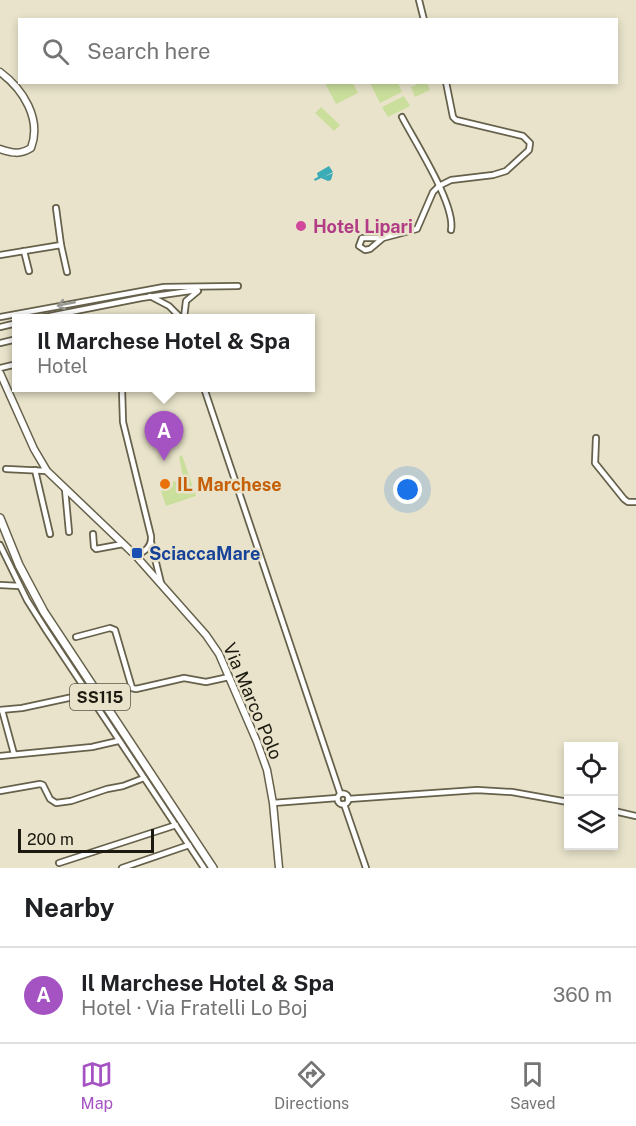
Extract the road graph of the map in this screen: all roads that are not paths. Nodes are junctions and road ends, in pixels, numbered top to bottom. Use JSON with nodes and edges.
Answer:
{"nodes":[{"id":1,"x":419,"y":0,"type":"edge"},
{"id":2,"x":424,"y":18,"type":"edge"},
{"id":3,"x":0,"y":72,"type":"edge"},
{"id":4,"x":446,"y":84,"type":"edge"},
{"id":5,"x":402,"y":117,"type":"dead end"},
{"id":6,"x":0,"y":148,"type":"edge"},
{"id":7,"x":438,"y":186,"type":"junction"},
{"id":8,"x":56,"y":208,"type":"dead end"},
{"id":9,"x":451,"y":230,"type":"dead end"},
{"id":10,"x":383,"y":238,"type":"junction"},
{"id":11,"x":61,"y":245,"type":"junction"},
{"id":12,"x":24,"y":251,"type":"junction"},
{"id":13,"x":0,"y":255,"type":"edge"},
{"id":14,"x":29,"y":271,"type":"dead end"},
{"id":15,"x":67,"y":272,"type":"dead end"},
{"id":16,"x":238,"y":286,"type":"dead end"},
{"id":17,"x":175,"y":287,"type":"junction"},
{"id":18,"x":210,"y":288,"type":"junction"},
{"id":19,"x":200,"y":289,"type":"junction"},
{"id":20,"x":183,"y":292,"type":"junction"},
{"id":21,"x":169,"y":293,"type":"junction"},
{"id":22,"x":150,"y":296,"type":"junction"},
{"id":23,"x":186,"y":301,"type":"junction"},
{"id":24,"x":169,"y":306,"type":"junction"},
{"id":25,"x":15,"y":314,"type":"edge"},
{"id":26,"x":60,"y":314,"type":"edge"},
{"id":27,"x":178,"y":314,"type":"edge"},
{"id":28,"x":183,"y":314,"type":"edge"},
{"id":29,"x":0,"y":373,"type":"edge"},
{"id":30,"x":121,"y":392,"type":"edge"},
{"id":31,"x":205,"y":392,"type":"edge"},
{"id":32,"x":596,"y":438,"type":"dead end"},
{"id":33,"x":6,"y":469,"type":"dead end"},
{"id":34,"x":35,"y":470,"type":"junction"},
{"id":35,"x":47,"y":471,"type":"junction"},
{"id":36,"x":65,"y":489,"type":"junction"},
{"id":37,"x":636,"y":502,"type":"edge"},
{"id":38,"x":0,"y":518,"type":"edge"},
{"id":39,"x":69,"y":532,"type":"dead end"},
{"id":40,"x":50,"y":534,"type":"dead end"},
{"id":41,"x":93,"y":534,"type":"dead end"},
{"id":42,"x":152,"y":542,"type":"junction"},
{"id":43,"x":123,"y":544,"type":"junction"},
{"id":44,"x":0,"y":545,"type":"edge"},
{"id":45,"x":136,"y":556,"type":"junction"},
{"id":46,"x":161,"y":583,"type":"junction"},
{"id":47,"x":0,"y":585,"type":"edge"},
{"id":48,"x":20,"y":586,"type":"junction"},
{"id":49,"x":76,"y":637,"type":"dead end"},
{"id":50,"x":229,"y":677,"type":"junction"},
{"id":51,"x":87,"y":694,"type":"junction"},
{"id":52,"x":1,"y":710,"type":"edge"},
{"id":53,"x":118,"y":741,"type":"junction"},
{"id":54,"x":14,"y":754,"type":"junction"},
{"id":55,"x":0,"y":756,"type":"edge"},
{"id":56,"x":144,"y":778,"type":"junction"},
{"id":57,"x":0,"y":791,"type":"edge"},
{"id":58,"x":339,"y":796,"type":"junction"},
{"id":59,"x":348,"y":799,"type":"junction"},
{"id":60,"x":564,"y":801,"type":"edge"},
{"id":61,"x":273,"y":803,"type":"junction"},
{"id":62,"x":344,"y":804,"type":"junction"},
{"id":63,"x":618,"y":812,"type":"edge"},
{"id":64,"x":636,"y":816,"type":"edge"},
{"id":65,"x":176,"y":825,"type":"junction"},
{"id":66,"x":189,"y":845,"type":"junction"},
{"id":67,"x":58,"y":863,"type":"dead end"},
{"id":68,"x":122,"y":868,"type":"edge"},
{"id":69,"x":204,"y":868,"type":"edge"},
{"id":70,"x":213,"y":868,"type":"edge"},
{"id":71,"x":279,"y":868,"type":"edge"},
{"id":72,"x":366,"y":868,"type":"edge"}],
"edges":[{"from":1,"to":2,"type":"street"},
{"from":3,"to":6,"type":"street"},
{"from":4,"to":7,"type":"street"},
{"from":5,"to":7,"type":"street"},
{"from":7,"to":9,"type":"street"},
{"from":7,"to":10,"type":"street"},
{"from":8,"to":11,"type":"street"},
{"from":10,"to":10,"type":"street"},
{"from":11,"to":12,"type":"street"},
{"from":11,"to":15,"type":"street"},
{"from":12,"to":13,"type":"street"},
{"from":12,"to":14,"type":"street"},
{"from":16,"to":18,"type":"street"},
{"from":17,"to":18,"type":"street"},
{"from":17,"to":20,"type":"street"},
{"from":17,"to":21,"type":"street"},
{"from":17,"to":25,"type":"street","one_way":true},
{"from":18,"to":19,"type":"street"},
{"from":19,"to":20,"type":"street"},
{"from":19,"to":23,"type":"street"},
{"from":20,"to":21,"type":"street"},
{"from":20,"to":23,"type":"street"},
{"from":21,"to":22,"type":"street"},
{"from":21,"to":24,"type":"street"},
{"from":22,"to":24,"type":"street"},
{"from":22,"to":26,"type":"street"},
{"from":23,"to":28,"type":"street"},
{"from":24,"to":27,"type":"street"},
{"from":29,"to":35,"type":"street","name":"Via Marco Polo"},
{"from":30,"to":42,"type":"street"},
{"from":31,"to":58,"type":"street"},
{"from":32,"to":37,"type":"street"},
{"from":33,"to":34,"type":"street"},
{"from":34,"to":35,"type":"street"},
{"from":34,"to":40,"type":"street"},
{"from":35,"to":36,"type":"street","name":"Via Marco Polo"},
{"from":36,"to":39,"type":"street"},
{"from":36,"to":43,"type":"street","name":"Via Marco Polo"},
{"from":38,"to":70,"type":"main road","number":"SS115"},
{"from":41,"to":43,"type":"street"},
{"from":42,"to":45,"type":"street"},
{"from":42,"to":46,"type":"street"},
{"from":43,"to":45,"type":"street","name":"Via Marco Polo"},
{"from":44,"to":48,"type":"street"},
{"from":45,"to":46,"type":"street","name":"Via Marco Polo"},
{"from":46,"to":50,"type":"street","name":"Via Marco Polo"},
{"from":47,"to":48,"type":"street"},
{"from":48,"to":51,"type":"street"},
{"from":49,"to":50,"type":"street"},
{"from":50,"to":61,"type":"street","name":"Via Marco Polo"},
{"from":51,"to":52,"type":"street"},
{"from":51,"to":53,"type":"street"},
{"from":52,"to":54,"type":"street"},
{"from":53,"to":54,"type":"street"},
{"from":53,"to":56,"type":"street"},
{"from":54,"to":55,"type":"street"},
{"from":56,"to":57,"type":"street"},
{"from":56,"to":65,"type":"street"},
{"from":58,"to":59,"type":"street"},
{"from":58,"to":61,"type":"street"},
{"from":58,"to":62,"type":"street"},
{"from":59,"to":60,"type":"street"},
{"from":59,"to":62,"type":"street"},
{"from":61,"to":71,"type":"street","name":"Via Marco Polo"},
{"from":62,"to":72,"type":"street"},
{"from":63,"to":64,"type":"street"},
{"from":65,"to":66,"type":"street"},
{"from":65,"to":67,"type":"street"},
{"from":66,"to":68,"type":"street"},
{"from":66,"to":69,"type":"street"}]}
